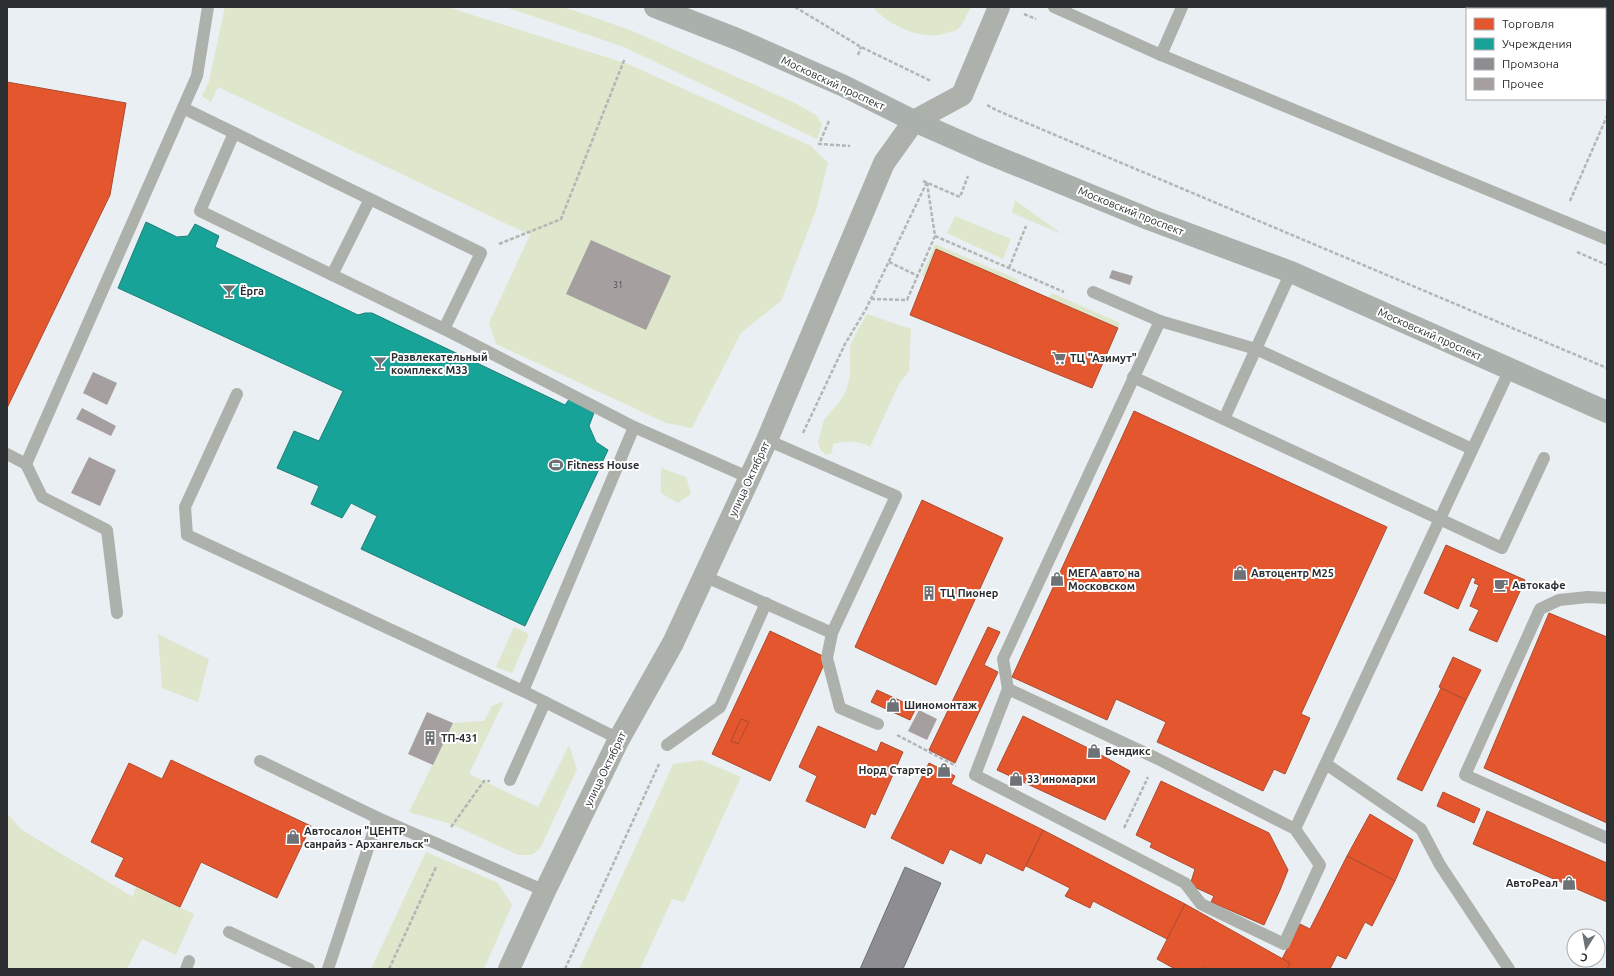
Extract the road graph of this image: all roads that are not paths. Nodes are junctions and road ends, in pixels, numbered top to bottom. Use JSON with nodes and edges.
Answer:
{"nodes":[{"id":1,"x":208,"y":7,"type":"edge"},
{"id":2,"x":656,"y":7,"type":"edge"},
{"id":3,"x":999,"y":7,"type":"edge"},
{"id":4,"x":1054,"y":7,"type":"edge"},
{"id":5,"x":1182,"y":7,"type":"edge"},
{"id":6,"x":1161,"y":55,"type":"junction"},
{"id":7,"x":182,"y":108,"type":"junction"},
{"id":8,"x":914,"y":121,"type":"junction"},
{"id":9,"x":234,"y":133,"type":"junction"},
{"id":10,"x":370,"y":199,"type":"junction"},
{"id":11,"x":1607,"y":239,"type":"edge"},
{"id":12,"x":1291,"y":272,"type":"junction"},
{"id":13,"x":332,"y":275,"type":"junction"},
{"id":14,"x":1093,"y":292,"type":"dead end"},
{"id":15,"x":1160,"y":321,"type":"junction"},
{"id":16,"x":444,"y":329,"type":"junction"},
{"id":17,"x":1256,"y":349,"type":"junction"},
{"id":18,"x":1510,"y":369,"type":"junction"},
{"id":19,"x":1133,"y":377,"type":"junction"},
{"id":20,"x":237,"y":394,"type":"dead end"},
{"id":21,"x":1607,"y":412,"type":"edge"},
{"id":22,"x":1224,"y":419,"type":"junction"},
{"id":23,"x":634,"y":427,"type":"junction"},
{"id":24,"x":767,"y":440,"type":"junction"},
{"id":25,"x":1472,"y":449,"type":"junction"},
{"id":26,"x":7,"y":454,"type":"edge"},
{"id":27,"x":1544,"y":458,"type":"dead end"},
{"id":28,"x":26,"y":464,"type":"junction"},
{"id":29,"x":750,"y":478,"type":"junction"},
{"id":30,"x":1440,"y":520,"type":"junction"},
{"id":31,"x":704,"y":576,"type":"junction"},
{"id":32,"x":1607,"y":598,"type":"edge"},
{"id":33,"x":766,"y":603,"type":"junction"},
{"id":34,"x":117,"y":613,"type":"dead end"},
{"id":35,"x":832,"y":633,"type":"junction"},
{"id":36,"x":1008,"y":689,"type":"junction"},
{"id":37,"x":523,"y":691,"type":"junction"},
{"id":38,"x":545,"y":702,"type":"junction"},
{"id":39,"x":878,"y":724,"type":"road end"},
{"id":40,"x":619,"y":739,"type":"junction"},
{"id":41,"x":668,"y":745,"type":"road end"},
{"id":42,"x":260,"y":761,"type":"dead end"},
{"id":43,"x":1326,"y":764,"type":"junction"},
{"id":44,"x":510,"y":780,"type":"road end"},
{"id":45,"x":378,"y":818,"type":"junction"},
{"id":46,"x":1295,"y":830,"type":"junction"},
{"id":47,"x":1607,"y":838,"type":"edge"},
{"id":48,"x":545,"y":891,"type":"junction"},
{"id":49,"x":229,"y":932,"type":"dead end"},
{"id":50,"x":309,"y":969,"type":"edge"},
{"id":51,"x":328,"y":969,"type":"edge"},
{"id":52,"x":509,"y":969,"type":"edge"},
{"id":53,"x":1509,"y":969,"type":"edge"}],
"edges":[{"from":1,"to":7,"type":"lane"},
{"from":2,"to":8,"type":"main road","name":"Московский проспект"},
{"from":3,"to":8,"type":"street","name":"улица Октябрят"},
{"from":4,"to":6,"type":"lane"},
{"from":5,"to":6,"type":"lane"},
{"from":6,"to":11,"type":"lane"},
{"from":7,"to":9,"type":"lane"},
{"from":7,"to":28,"type":"lane"},
{"from":8,"to":12,"type":"main road","name":"Московский проспект"},
{"from":8,"to":24,"type":"street","name":"улица Октябрят"},
{"from":9,"to":10,"type":"lane"},
{"from":9,"to":13,"type":"lane"},
{"from":10,"to":13,"type":"lane"},
{"from":10,"to":16,"type":"lane"},
{"from":12,"to":17,"type":"lane"},
{"from":12,"to":18,"type":"main road","name":"Московский проспект"},
{"from":13,"to":16,"type":"lane"},
{"from":14,"to":15,"type":"lane"},
{"from":15,"to":17,"type":"lane"},
{"from":15,"to":19,"type":"lane"},
{"from":16,"to":23,"type":"lane"},
{"from":17,"to":22,"type":"lane"},
{"from":17,"to":25,"type":"lane"},
{"from":18,"to":21,"type":"main road","name":"Московский проспект"},
{"from":18,"to":25,"type":"lane"},
{"from":19,"to":22,"type":"lane"},
{"from":19,"to":36,"type":"lane"},
{"from":20,"to":37,"type":"lane"},
{"from":22,"to":30,"type":"lane"},
{"from":23,"to":29,"type":"lane"},
{"from":23,"to":37,"type":"lane"},
{"from":24,"to":29,"type":"street","name":"улица Октябрят"},
{"from":24,"to":35,"type":"lane"},
{"from":25,"to":30,"type":"lane"},
{"from":26,"to":28,"type":"lane"},
{"from":27,"to":30,"type":"lane"},
{"from":28,"to":34,"type":"lane"},
{"from":29,"to":31,"type":"street","name":"улица Октябрят"},
{"from":30,"to":43,"type":"lane"},
{"from":31,"to":33,"type":"lane"},
{"from":31,"to":40,"type":"street","name":"улица Октябрят"},
{"from":32,"to":47,"type":"lane"},
{"from":33,"to":35,"type":"lane"},
{"from":33,"to":41,"type":"lane"},
{"from":35,"to":39,"type":"lane"},
{"from":36,"to":46,"type":"lane"},
{"from":36,"to":46,"type":"lane"},
{"from":37,"to":38,"type":"lane"},
{"from":38,"to":40,"type":"lane"},
{"from":38,"to":44,"type":"lane"},
{"from":40,"to":48,"type":"street","name":"улица Октябрят"},
{"from":42,"to":45,"type":"lane"},
{"from":43,"to":46,"type":"lane"},
{"from":43,"to":53,"type":"lane"},
{"from":45,"to":48,"type":"lane"},
{"from":45,"to":51,"type":"lane"},
{"from":48,"to":52,"type":"street","name":"улица Октябрят"},
{"from":49,"to":50,"type":"lane"}]}
